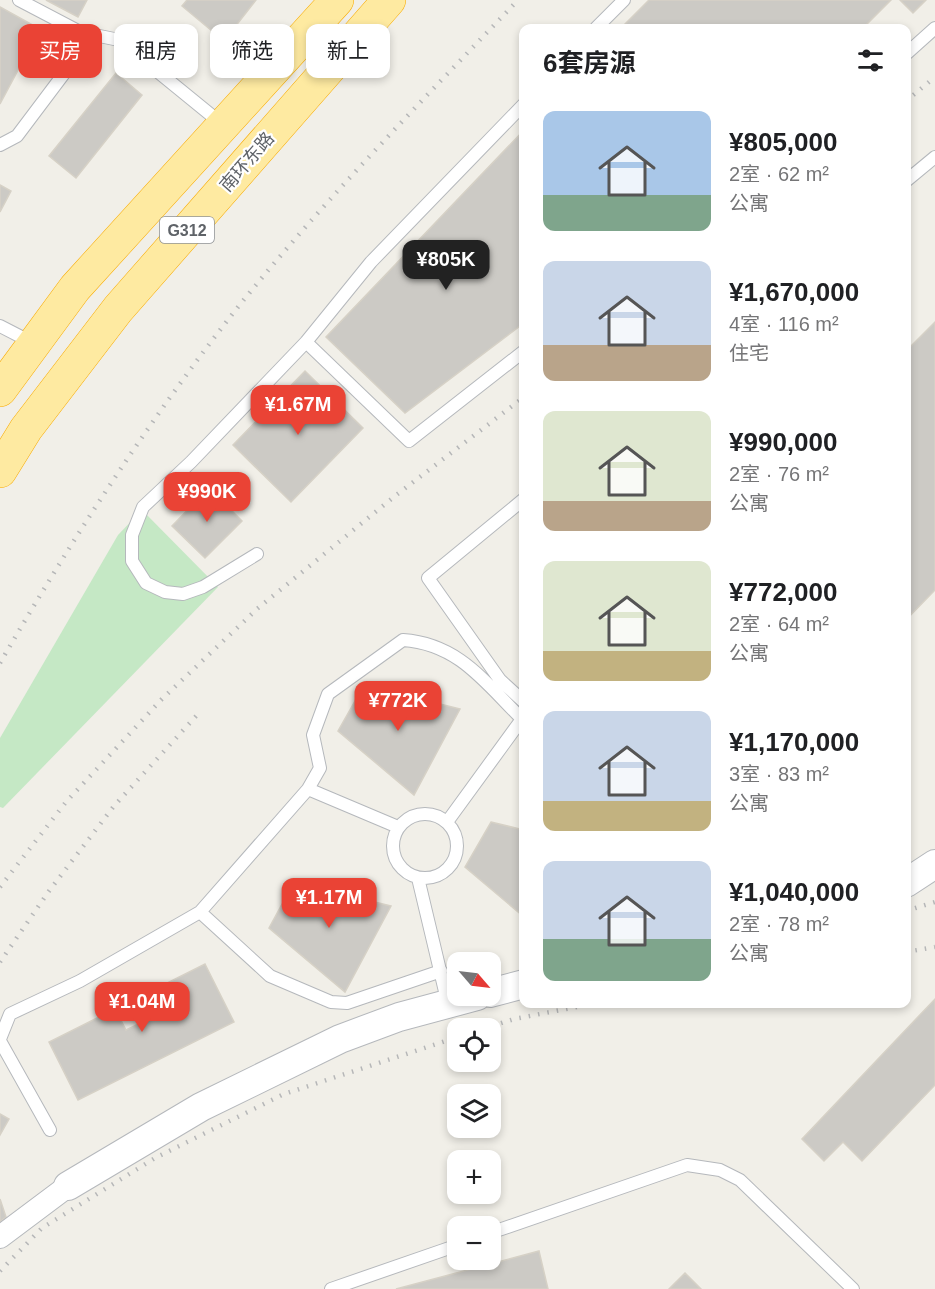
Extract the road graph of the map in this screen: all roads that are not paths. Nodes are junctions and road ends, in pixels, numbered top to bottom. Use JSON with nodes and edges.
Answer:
{"nodes":[{"id":1,"x":19,"y":0,"type":"edge"},
{"id":2,"x":337,"y":0,"type":"edge"},
{"id":3,"x":389,"y":0,"type":"edge"},
{"id":4,"x":624,"y":0,"type":"edge"},
{"id":5,"x":65,"y":24,"type":"edge"},
{"id":6,"x":600,"y":24,"type":"edge"},
{"id":7,"x":935,"y":28,"type":"edge"},
{"id":8,"x":102,"y":37,"type":"edge"},
{"id":9,"x":911,"y":50,"type":"edge"},
{"id":10,"x":61,"y":78,"type":"edge"},
{"id":11,"x":519,"y":109,"type":"edge"},
{"id":12,"x":224,"y":125,"type":"junction"},
{"id":13,"x":0,"y":145,"type":"edge"},
{"id":14,"x":935,"y":157,"type":"edge"},
{"id":15,"x":911,"y":177,"type":"edge"},
{"id":16,"x":0,"y":326,"type":"edge"},
{"id":17,"x":306,"y":342,"type":"junction"},
{"id":18,"x":34,"y":344,"type":"junction"},
{"id":19,"x":519,"y":355,"type":"edge"},
{"id":20,"x":0,"y":390,"type":"edge"},
{"id":21,"x":0,"y":471,"type":"edge"},
{"id":22,"x":519,"y":503,"type":"edge"},
{"id":23,"x":257,"y":554,"type":"dead end"},
{"id":24,"x":519,"y":697,"type":"edge"},
{"id":25,"x":519,"y":716,"type":"edge"},
{"id":26,"x":519,"y":725,"type":"edge"},
{"id":27,"x":308,"y":789,"type":"junction"},
{"id":28,"x":447,"y":822,"type":"junction"},
{"id":29,"x":399,"y":827,"type":"junction"},
{"id":30,"x":935,"y":864,"type":"edge"},
{"id":31,"x":418,"y":878,"type":"junction"},
{"id":32,"x":911,"y":880,"type":"edge"},
{"id":33,"x":200,"y":912,"type":"junction"},
{"id":34,"x":441,"y":971,"type":"junction"},
{"id":35,"x":519,"y":985,"type":"edge"},
{"id":36,"x":501,"y":990,"type":"edge"},
{"id":37,"x":447,"y":999,"type":"edge"},
{"id":38,"x":447,"y":1004,"type":"edge"},
{"id":39,"x":0,"y":1040,"type":"edge"},
{"id":40,"x":50,"y":1130,"type":"dead end"},
{"id":41,"x":68,"y":1186,"type":"joint"},
{"id":42,"x":501,"y":1229,"type":"edge"},
{"id":43,"x":0,"y":1237,"type":"edge"},
{"id":44,"x":447,"y":1249,"type":"edge"},
{"id":45,"x":331,"y":1289,"type":"edge"},
{"id":46,"x":853,"y":1289,"type":"edge"}],
"edges":[{"from":1,"to":5,"type":"lane"},
{"from":2,"to":12,"type":"highway","number":"G312"},
{"from":3,"to":21,"type":"highway","name":"南环东路","number":"G312"},
{"from":4,"to":6,"type":"lane"},
{"from":7,"to":9,"type":"lane"},
{"from":8,"to":12,"type":"lane"},
{"from":10,"to":13,"type":"lane"},
{"from":11,"to":17,"type":"lane"},
{"from":12,"to":18,"type":"highway","number":"G312"},
{"from":14,"to":15,"type":"lane"},
{"from":16,"to":18,"type":"lane"},
{"from":17,"to":19,"type":"lane"},
{"from":17,"to":23,"type":"lane"},
{"from":18,"to":20,"type":"highway","number":"G312"},
{"from":22,"to":24,"type":"lane"},
{"from":25,"to":27,"type":"lane"},
{"from":26,"to":28,"type":"lane"},
{"from":27,"to":29,"type":"lane"},
{"from":27,"to":33,"type":"lane"},
{"from":28,"to":29,"type":"lane"},
{"from":28,"to":31,"type":"lane"},
{"from":29,"to":31,"type":"lane"},
{"from":30,"to":32,"type":"street"},
{"from":31,"to":34,"type":"lane"},
{"from":33,"to":34,"type":"lane"},
{"from":33,"to":39,"type":"lane"},
{"from":34,"to":37,"type":"lane"},
{"from":35,"to":36,"type":"street"},
{"from":38,"to":41,"type":"street"},
{"from":39,"to":40,"type":"lane"},
{"from":41,"to":43,"type":"street"},
{"from":42,"to":46,"type":"lane"},
{"from":44,"to":45,"type":"lane"}]}
